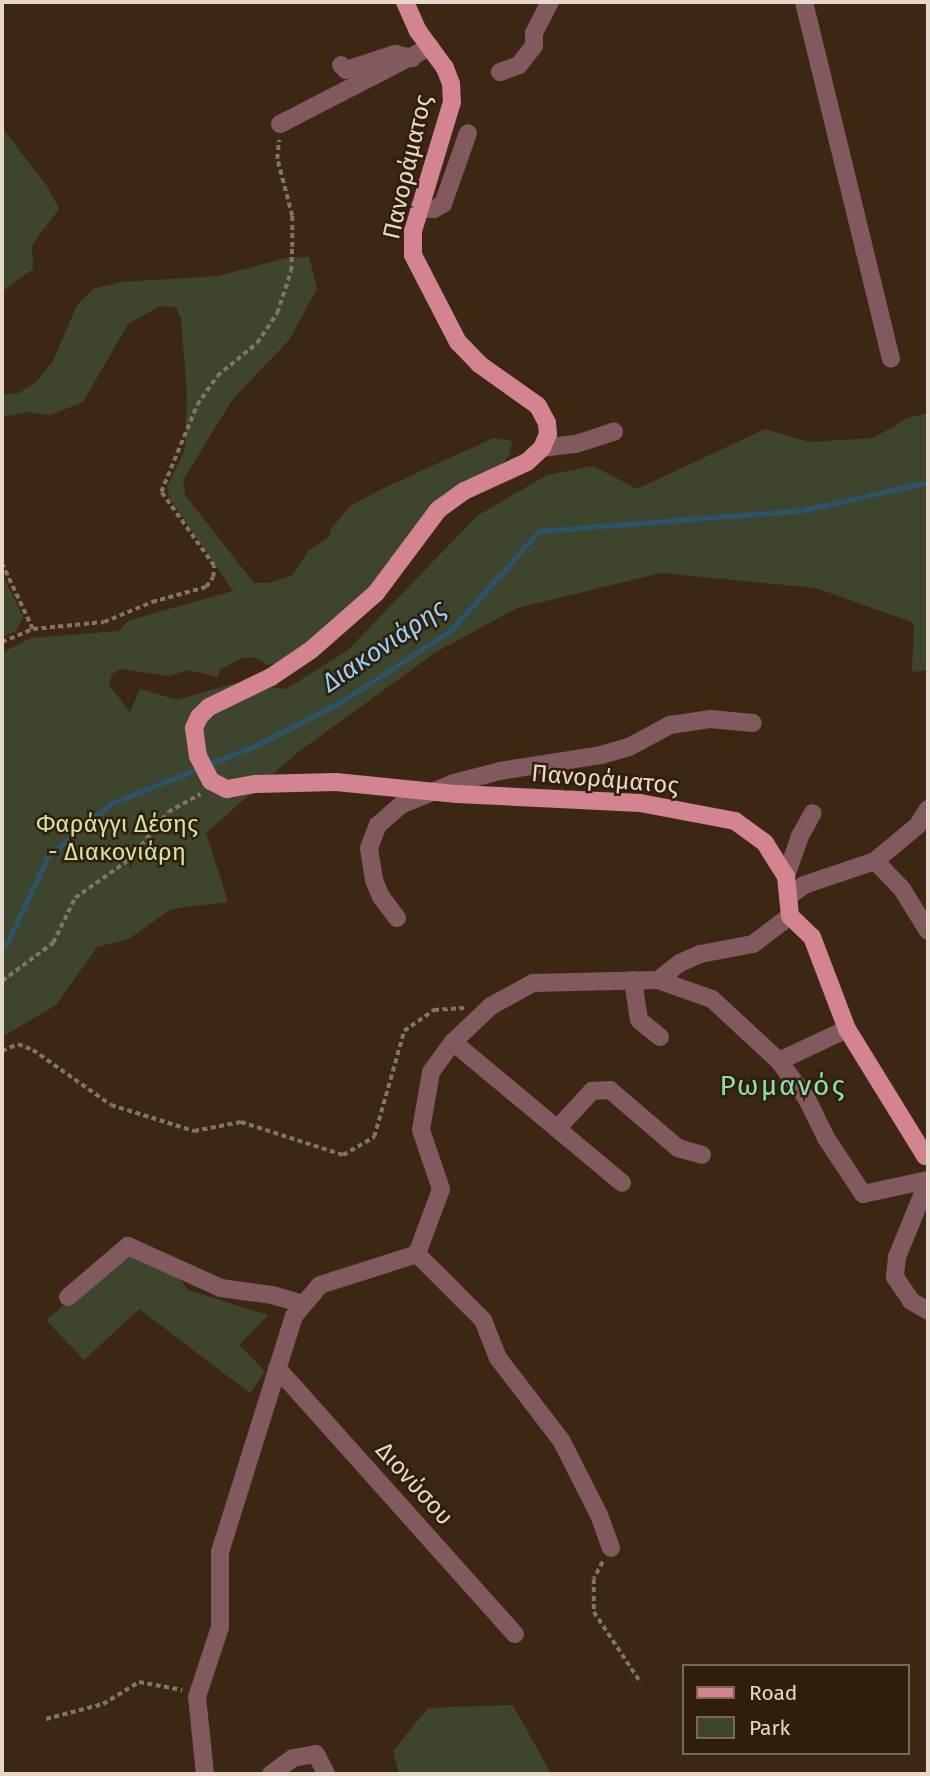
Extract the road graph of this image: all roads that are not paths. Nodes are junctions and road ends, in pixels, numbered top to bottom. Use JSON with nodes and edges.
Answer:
{"nodes":[{"id":1,"x":405,"y":2,"type":"edge"},
{"id":2,"x":550,"y":2,"type":"edge"},
{"id":3,"x":804,"y":2,"type":"edge"},
{"id":4,"x":430,"y":47,"type":"junction"},
{"id":5,"x":412,"y":58,"type":"junction"},
{"id":6,"x":341,"y":65,"type":"dead end"},
{"id":7,"x":500,"y":72,"type":"dead end"},
{"id":8,"x":279,"y":124,"type":"road end"},
{"id":9,"x":468,"y":134,"type":"dead end"},
{"id":10,"x":419,"y":209,"type":"junction"},
{"id":11,"x":891,"y":359,"type":"dead end"},
{"id":12,"x":614,"y":432,"type":"dead end"},
{"id":13,"x":542,"y":448,"type":"junction"},
{"id":14,"x":753,"y":723,"type":"dead end"},
{"id":15,"x":431,"y":792,"type":"junction"},
{"id":16,"x":928,"y":809,"type":"edge"},
{"id":17,"x":813,"y":813,"type":"dead end"},
{"id":18,"x":875,"y":860,"type":"junction"},
{"id":19,"x":786,"y":876,"type":"junction"},
{"id":20,"x":788,"y":897,"type":"junction"},
{"id":21,"x":790,"y":916,"type":"junction"},
{"id":22,"x":397,"y":918,"type":"dead end"},
{"id":23,"x":928,"y":931,"type":"edge"},
{"id":24,"x":658,"y":979,"type":"junction"},
{"id":25,"x":633,"y":980,"type":"junction"},
{"id":26,"x":847,"y":1029,"type":"junction"},
{"id":27,"x":660,"y":1037,"type":"dead end"},
{"id":28,"x":453,"y":1042,"type":"junction"},
{"id":29,"x":779,"y":1061,"type":"junction"},
{"id":30,"x":557,"y":1129,"type":"junction"},
{"id":31,"x":702,"y":1155,"type":"dead end"},
{"id":32,"x":926,"y":1155,"type":"edge"},
{"id":33,"x":928,"y":1179,"type":"edge"},
{"id":34,"x":622,"y":1183,"type":"dead end"},
{"id":35,"x":417,"y":1254,"type":"junction"},
{"id":36,"x":68,"y":1297,"type":"dead end"},
{"id":37,"x":303,"y":1304,"type":"junction"},
{"id":38,"x":928,"y":1311,"type":"edge"},
{"id":39,"x":277,"y":1367,"type":"junction"},
{"id":40,"x":611,"y":1548,"type":"road end"},
{"id":41,"x":515,"y":1634,"type":"dead end"},
{"id":42,"x":205,"y":1774,"type":"edge"},
{"id":43,"x":271,"y":1774,"type":"edge"},
{"id":44,"x":326,"y":1774,"type":"edge"}],
"edges":[{"from":1,"to":4,"type":"main road","name":"Πανοράματος"},
{"from":2,"to":7,"type":"street"},
{"from":3,"to":11,"type":"street"},
{"from":4,"to":5,"type":"street"},
{"from":4,"to":10,"type":"main road","name":"Πανοράματος"},
{"from":5,"to":6,"type":"street"},
{"from":5,"to":8,"type":"street"},
{"from":9,"to":10,"type":"street"},
{"from":10,"to":13,"type":"main road","name":"Πανοράματος"},
{"from":12,"to":13,"type":"street"},
{"from":13,"to":15,"type":"main road","name":"Πανοράματος"},
{"from":14,"to":15,"type":"street"},
{"from":15,"to":19,"type":"main road","name":"Πανοράματος"},
{"from":15,"to":22,"type":"street"},
{"from":16,"to":18,"type":"street"},
{"from":17,"to":19,"type":"street"},
{"from":18,"to":20,"type":"street"},
{"from":18,"to":23,"type":"street"},
{"from":19,"to":20,"type":"main road","name":"Πανοράματος"},
{"from":20,"to":21,"type":"main road","name":"Πανοράματος"},
{"from":21,"to":24,"type":"street"},
{"from":21,"to":26,"type":"main road"},
{"from":24,"to":25,"type":"street"},
{"from":24,"to":29,"type":"street"},
{"from":25,"to":27,"type":"street"},
{"from":25,"to":28,"type":"street"},
{"from":26,"to":29,"type":"street"},
{"from":26,"to":32,"type":"main road"},
{"from":28,"to":30,"type":"street"},
{"from":28,"to":35,"type":"street"},
{"from":29,"to":33,"type":"street"},
{"from":30,"to":31,"type":"street"},
{"from":30,"to":34,"type":"street"},
{"from":32,"to":33,"type":"street"},
{"from":33,"to":38,"type":"street"},
{"from":35,"to":37,"type":"street"},
{"from":35,"to":40,"type":"street"},
{"from":36,"to":37,"type":"street"},
{"from":37,"to":39,"type":"street"},
{"from":39,"to":41,"type":"street","name":"Διονύσου"},
{"from":39,"to":42,"type":"street"},
{"from":43,"to":44,"type":"street"}]}
